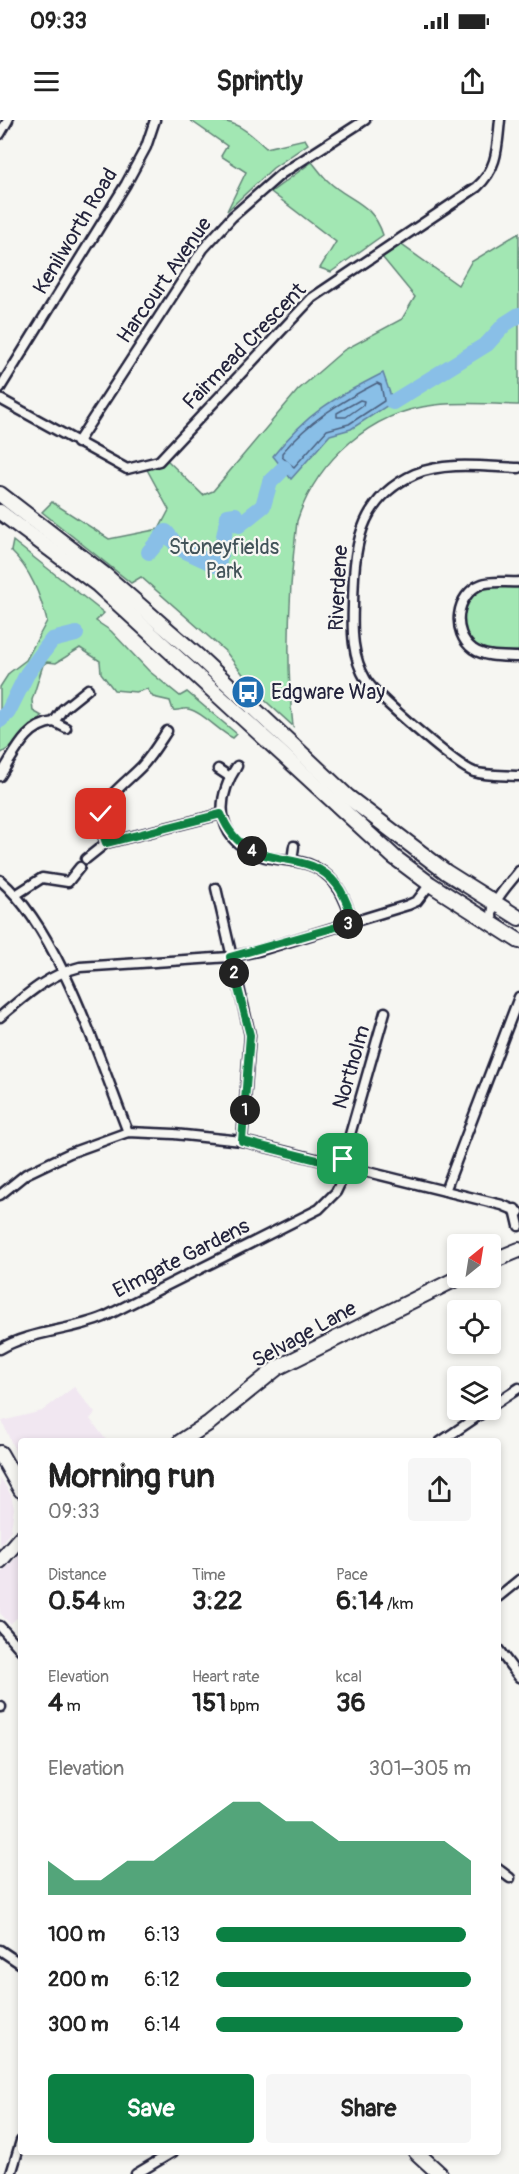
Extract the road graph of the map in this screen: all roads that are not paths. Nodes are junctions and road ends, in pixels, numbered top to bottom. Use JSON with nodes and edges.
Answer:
{"nodes":[{"id":1,"x":8,"y":120,"type":"edge"},
{"id":2,"x":155,"y":120,"type":"edge"},
{"id":3,"x":365,"y":120,"type":"edge"},
{"id":4,"x":500,"y":120,"type":"edge"},
{"id":5,"x":0,"y":134,"type":"edge"},
{"id":6,"x":0,"y":388,"type":"edge"},
{"id":7,"x":0,"y":399,"type":"edge"},
{"id":8,"x":77,"y":443,"type":"junction"},
{"id":9,"x":519,"y":468,"type":"edge"},
{"id":10,"x":0,"y":495,"type":"edge"},
{"id":11,"x":0,"y":512,"type":"edge"},
{"id":12,"x":519,"y":582,"type":"edge"},
{"id":13,"x":519,"y":657,"type":"edge"},
{"id":14,"x":88,"y":689,"type":"dead end"},
{"id":15,"x":54,"y":722,"type":"junction"},
{"id":16,"x":66,"y":728,"type":"dead end"},
{"id":17,"x":167,"y":731,"type":"dead end"},
{"id":18,"x":237,"y":766,"type":"dead end"},
{"id":19,"x":218,"y":769,"type":"dead end"},
{"id":20,"x":0,"y":776,"type":"edge"},
{"id":21,"x":519,"y":776,"type":"edge"},
{"id":22,"x":230,"y":777,"type":"junction"},
{"id":23,"x":221,"y":814,"type":"junction"},
{"id":24,"x":106,"y":843,"type":"junction"},
{"id":25,"x":294,"y":846,"type":"dead end"},
{"id":26,"x":86,"y":859,"type":"dead end"},
{"id":27,"x":292,"y":861,"type":"junction"},
{"id":28,"x":80,"y":867,"type":"dead end"},
{"id":29,"x":519,"y":871,"type":"edge"},
{"id":30,"x":0,"y":880,"type":"edge"},
{"id":31,"x":430,"y":884,"type":"junction"},
{"id":32,"x":216,"y":888,"type":"dead end"},
{"id":33,"x":17,"y":894,"type":"junction"},
{"id":34,"x":496,"y":903,"type":"junction"},
{"id":35,"x":519,"y":918,"type":"edge"},
{"id":36,"x":354,"y":922,"type":"junction"},
{"id":37,"x":496,"y":927,"type":"junction"},
{"id":38,"x":519,"y":941,"type":"edge"},
{"id":39,"x":230,"y":957,"type":"junction"},
{"id":40,"x":64,"y":971,"type":"junction"},
{"id":41,"x":519,"y":997,"type":"edge"},
{"id":42,"x":385,"y":1012,"type":"dead end"},
{"id":43,"x":0,"y":1017,"type":"edge"},
{"id":44,"x":128,"y":1132,"type":"junction"},
{"id":45,"x":242,"y":1141,"type":"junction"},
{"id":46,"x":344,"y":1167,"type":"junction"},
{"id":47,"x":445,"y":1191,"type":"junction"},
{"id":48,"x":0,"y":1195,"type":"edge"},
{"id":49,"x":517,"y":1210,"type":"edge"},
{"id":50,"x":519,"y":1226,"type":"edge"},
{"id":51,"x":519,"y":1250,"type":"edge"},
{"id":52,"x":501,"y":1257,"type":"edge"},
{"id":53,"x":447,"y":1283,"type":"edge"},
{"id":54,"x":2,"y":1345,"type":"edge"},
{"id":55,"x":519,"y":1388,"type":"edge"},
{"id":56,"x":501,"y":1400,"type":"edge"},
{"id":57,"x":472,"y":1420,"type":"edge"},
{"id":58,"x":186,"y":1438,"type":"edge"},
{"id":59,"x":446,"y":1438,"type":"edge"},
{"id":60,"x":0,"y":1452,"type":"edge"},
{"id":61,"x":18,"y":1485,"type":"edge"},
{"id":62,"x":18,"y":1540,"type":"edge"},
{"id":63,"x":0,"y":1561,"type":"edge"},
{"id":64,"x":519,"y":1580,"type":"edge"},
{"id":65,"x":501,"y":1595,"type":"edge"},
{"id":66,"x":0,"y":1626,"type":"edge"},
{"id":67,"x":18,"y":1647,"type":"edge"},
{"id":68,"x":501,"y":1653,"type":"edge"},
{"id":69,"x":519,"y":1677,"type":"edge"},
{"id":70,"x":0,"y":1950,"type":"edge"},
{"id":71,"x":18,"y":1962,"type":"edge"},
{"id":72,"x":18,"y":2151,"type":"edge"},
{"id":73,"x":168,"y":2155,"type":"edge"},
{"id":74,"x":419,"y":2155,"type":"edge"},
{"id":75,"x":11,"y":2174,"type":"edge"},
{"id":76,"x":136,"y":2174,"type":"edge"},
{"id":77,"x":440,"y":2174,"type":"edge"}],
"edges":[{"from":1,"to":5,"type":"street"},
{"from":2,"to":6,"type":"street","name":"Kenilworth Road"},
{"from":3,"to":8,"type":"street","name":"Harcourt Avenue"},
{"from":4,"to":8,"type":"street","name":"Fairmead Crescent"},
{"from":7,"to":8,"type":"street","name":"Fairmead Crescent"},
{"from":9,"to":21,"type":"street","name":"Riverdene"},
{"from":10,"to":34,"type":"main road"},
{"from":11,"to":31,"type":"main road"},
{"from":12,"to":13,"type":"street"},
{"from":14,"to":15,"type":"street"},
{"from":15,"to":16,"type":"street"},
{"from":15,"to":20,"type":"street"},
{"from":17,"to":24,"type":"street"},
{"from":18,"to":22,"type":"street"},
{"from":19,"to":22,"type":"street"},
{"from":22,"to":23,"type":"street"},
{"from":23,"to":24,"type":"street"},
{"from":23,"to":27,"type":"street"},
{"from":24,"to":26,"type":"street"},
{"from":25,"to":27,"type":"street"},
{"from":27,"to":36,"type":"street"},
{"from":28,"to":33,"type":"street"},
{"from":29,"to":34,"type":"street"},
{"from":30,"to":33,"type":"street"},
{"from":31,"to":36,"type":"street"},
{"from":31,"to":37,"type":"main road"},
{"from":32,"to":39,"type":"street"},
{"from":33,"to":40,"type":"street"},
{"from":34,"to":35,"type":"main road"},
{"from":34,"to":37,"type":"street"},
{"from":36,"to":39,"type":"street"},
{"from":37,"to":38,"type":"main road"},
{"from":39,"to":40,"type":"street"},
{"from":39,"to":45,"type":"street"},
{"from":40,"to":43,"type":"street"},
{"from":40,"to":44,"type":"street"},
{"from":41,"to":47,"type":"street"},
{"from":42,"to":46,"type":"street","name":"Northolm"},
{"from":44,"to":45,"type":"street"},
{"from":44,"to":48,"type":"street"},
{"from":45,"to":46,"type":"street"},
{"from":46,"to":47,"type":"street"},
{"from":46,"to":54,"type":"street","name":"Elmgate Gardens"},
{"from":47,"to":49,"type":"street"},
{"from":49,"to":50,"type":"street"},
{"from":51,"to":52,"type":"main road"},
{"from":53,"to":58,"type":"main road","name":"Selvage Lane"},
{"from":55,"to":56,"type":"street"},
{"from":57,"to":59,"type":"street"},
{"from":60,"to":61,"type":"main road"},
{"from":62,"to":63,"type":"main road"},
{"from":64,"to":65,"type":"street"},
{"from":66,"to":67,"type":"street"},
{"from":68,"to":69,"type":"street"},
{"from":70,"to":71,"type":"street"},
{"from":72,"to":75,"type":"street"},
{"from":73,"to":76,"type":"street"},
{"from":74,"to":77,"type":"main road"}]}
